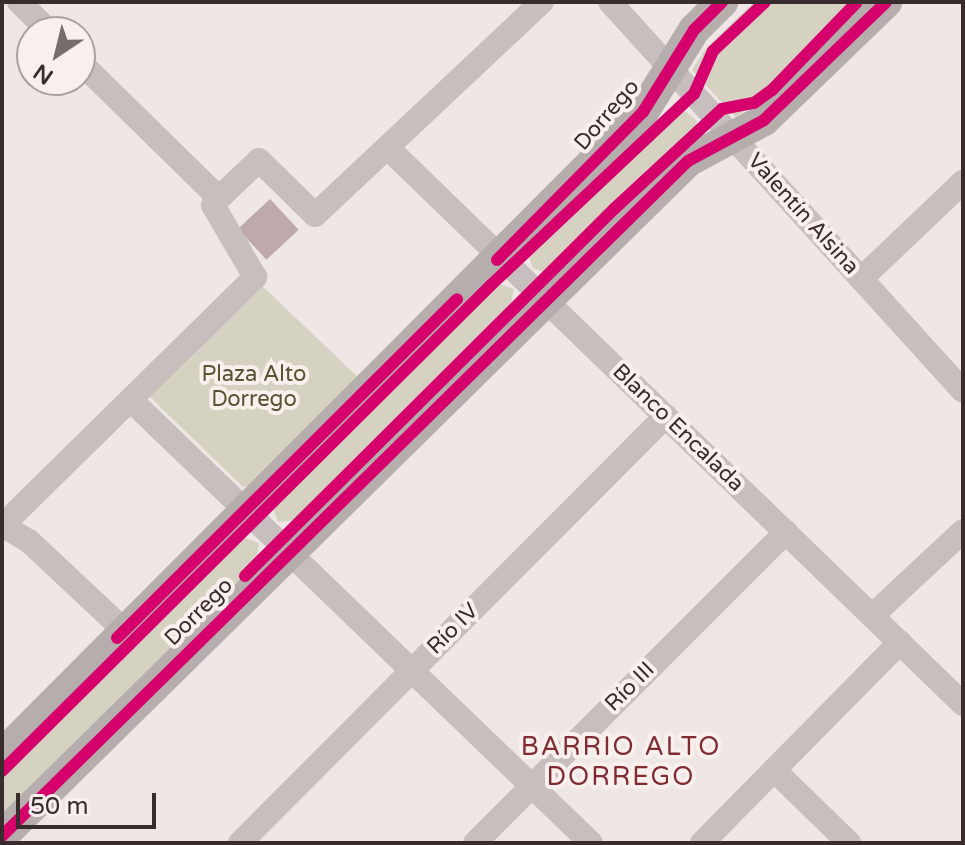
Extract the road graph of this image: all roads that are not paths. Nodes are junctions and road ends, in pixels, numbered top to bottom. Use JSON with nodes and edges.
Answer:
{"nodes":[{"id":1,"x":19,"y":2,"type":"edge"},
{"id":2,"x":542,"y":2,"type":"edge"},
{"id":3,"x":610,"y":2,"type":"edge"},
{"id":4,"x":722,"y":2,"type":"edge"},
{"id":5,"x":886,"y":2,"type":"edge"},
{"id":6,"x":33,"y":16,"type":"edge"},
{"id":7,"x":670,"y":67,"type":"junction"},
{"id":8,"x":96,"y":78,"type":"edge"},
{"id":9,"x":732,"y":135,"type":"junction"},
{"id":10,"x":392,"y":152,"type":"dead end"},
{"id":11,"x":963,"y":182,"type":"edge"},
{"id":12,"x":219,"y":198,"type":"junction"},
{"id":13,"x":500,"y":257,"type":"junction"},
{"id":14,"x":861,"y":279,"type":"junction"},
{"id":15,"x":543,"y":298,"type":"junction"},
{"id":16,"x":963,"y":391,"type":"edge"},
{"id":17,"x":137,"y":406,"type":"dead end"},
{"id":18,"x":666,"y":416,"type":"junction"},
{"id":19,"x":246,"y":510,"type":"junction"},
{"id":20,"x":7,"y":525,"type":"edge"},
{"id":21,"x":963,"y":531,"type":"edge"},
{"id":22,"x":786,"y":532,"type":"junction"},
{"id":23,"x":289,"y":551,"type":"junction"},
{"id":24,"x":873,"y":615,"type":"junction"},
{"id":25,"x":125,"y":631,"type":"junction"},
{"id":26,"x":900,"y":642,"type":"junction"},
{"id":27,"x":414,"y":669,"type":"junction"},
{"id":28,"x":963,"y":704,"type":"edge"},
{"id":29,"x":2,"y":755,"type":"edge"},
{"id":30,"x":774,"y":770,"type":"junction"},
{"id":31,"x":532,"y":785,"type":"junction"},
{"id":32,"x":2,"y":836,"type":"edge"},
{"id":33,"x":240,"y":843,"type":"edge"},
{"id":34,"x":475,"y":843,"type":"edge"},
{"id":35,"x":591,"y":843,"type":"edge"},
{"id":36,"x":702,"y":843,"type":"edge"},
{"id":37,"x":849,"y":843,"type":"edge"}],
"edges":[{"from":1,"to":6,"type":"street"},
{"from":2,"to":12,"type":"street"},
{"from":3,"to":7,"type":"street","name":"Valentín Alsina"},
{"from":4,"to":7,"type":"main road","name":"Dorrego"},
{"from":5,"to":9,"type":"main road","name":"Dorrego"},
{"from":7,"to":9,"type":"street","name":"Valentín Alsina"},
{"from":7,"to":13,"type":"main road","name":"Dorrego"},
{"from":8,"to":12,"type":"street"},
{"from":9,"to":14,"type":"street","name":"Valentín Alsina"},
{"from":9,"to":15,"type":"main road","name":"Dorrego"},
{"from":10,"to":13,"type":"street","name":"Blanco Encalada"},
{"from":11,"to":14,"type":"street"},
{"from":12,"to":20,"type":"street"},
{"from":13,"to":15,"type":"street","name":"Blanco Encalada"},
{"from":13,"to":19,"type":"main road","name":"Dorrego"},
{"from":14,"to":16,"type":"street","name":"Valentín Alsina"},
{"from":15,"to":18,"type":"street","name":"Blanco Encalada"},
{"from":15,"to":23,"type":"main road","name":"Dorrego"},
{"from":17,"to":19,"type":"street"},
{"from":18,"to":22,"type":"street","name":"Blanco Encalada"},
{"from":18,"to":27,"type":"street","name":"Río IV"},
{"from":19,"to":23,"type":"street"},
{"from":19,"to":25,"type":"main road","name":"Dorrego"},
{"from":20,"to":25,"type":"street"},
{"from":21,"to":24,"type":"street"},
{"from":22,"to":24,"type":"street","name":"Blanco Encalada"},
{"from":22,"to":31,"type":"street","name":"Río III"},
{"from":23,"to":27,"type":"street"},
{"from":23,"to":32,"type":"main road","name":"Dorrego"},
{"from":24,"to":26,"type":"street","name":"Blanco Encalada"},
{"from":25,"to":29,"type":"main road","name":"Dorrego"},
{"from":26,"to":28,"type":"street","name":"Blanco Encalada"},
{"from":26,"to":30,"type":"street"},
{"from":27,"to":31,"type":"street"},
{"from":27,"to":33,"type":"street","name":"Río IV"},
{"from":30,"to":36,"type":"street"},
{"from":30,"to":37,"type":"street"},
{"from":31,"to":34,"type":"street","name":"Río III"},
{"from":31,"to":35,"type":"street"}]}
